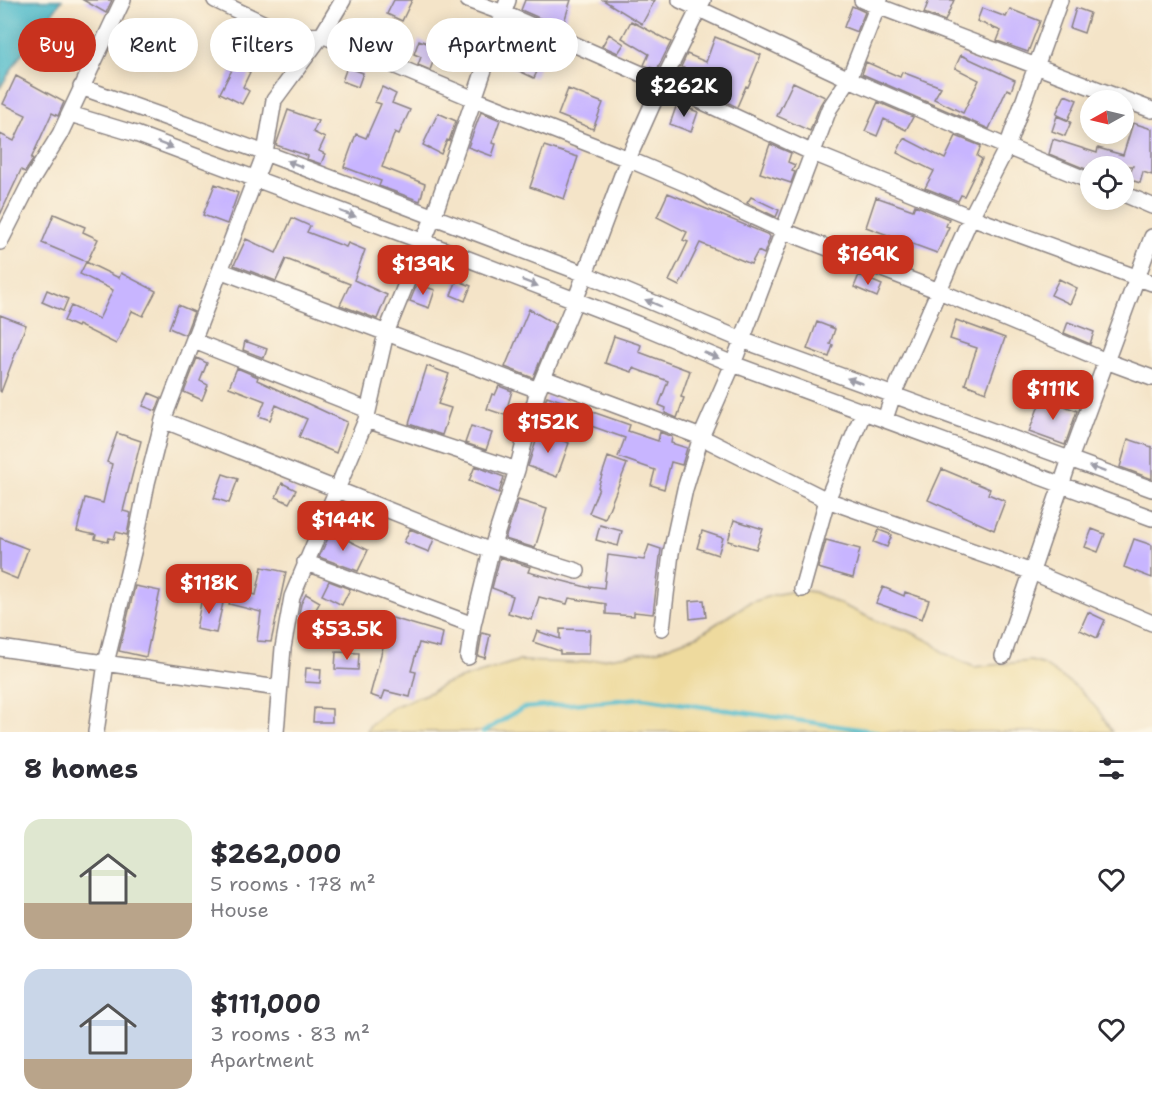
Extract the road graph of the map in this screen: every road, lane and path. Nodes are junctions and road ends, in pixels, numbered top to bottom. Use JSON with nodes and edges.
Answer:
{"nodes":[{"id":1,"x":123,"y":0,"type":"edge"},
{"id":2,"x":215,"y":0,"type":"edge"},
{"id":3,"x":343,"y":0,"type":"edge"},
{"id":4,"x":468,"y":0,"type":"edge"},
{"id":5,"x":681,"y":0,"type":"edge"},
{"id":6,"x":862,"y":0,"type":"edge"},
{"id":7,"x":1060,"y":0,"type":"edge"},
{"id":8,"x":878,"y":3,"type":"edge"},
{"id":9,"x":701,"y":4,"type":"edge"},
{"id":10,"x":506,"y":7,"type":"edge"},
{"id":11,"x":322,"y":35,"type":"junction"},
{"id":12,"x":1036,"y":67,"type":"junction"},
{"id":13,"x":849,"y":79,"type":"junction"},
{"id":14,"x":662,"y":83,"type":"junction"},
{"id":15,"x":81,"y":87,"type":"junction"},
{"id":16,"x":474,"y":99,"type":"junction"},
{"id":17,"x":145,"y":110,"type":"junction"},
{"id":18,"x":1152,"y":110,"type":"edge"},
{"id":19,"x":70,"y":114,"type":"junction"},
{"id":20,"x":136,"y":134,"type":"junction"},
{"id":21,"x":1007,"y":147,"type":"junction"},
{"id":22,"x":266,"y":153,"type":"junction"},
{"id":23,"x":813,"y":153,"type":"junction"},
{"id":24,"x":628,"y":159,"type":"junction"},
{"id":25,"x":1080,"y":177,"type":"edge"},
{"id":26,"x":256,"y":180,"type":"junction"},
{"id":27,"x":1134,"y":198,"type":"edge"},
{"id":28,"x":1152,"y":206,"type":"edge"},
{"id":29,"x":971,"y":217,"type":"junction"},
{"id":30,"x":434,"y":218,"type":"junction"},
{"id":31,"x":784,"y":231,"type":"junction"},
{"id":32,"x":1152,"y":237,"type":"edge"},
{"id":33,"x":0,"y":242,"type":"edge"},
{"id":34,"x":424,"y":242,"type":"junction"},
{"id":35,"x":222,"y":271,"type":"junction"},
{"id":36,"x":585,"y":274,"type":"junction"},
{"id":37,"x":1137,"y":277,"type":"junction"},
{"id":38,"x":1152,"y":283,"type":"edge"},
{"id":39,"x":939,"y":291,"type":"junction"},
{"id":40,"x":575,"y":301,"type":"junction"},
{"id":41,"x":386,"y":333,"type":"junction"},
{"id":42,"x":742,"y":340,"type":"junction"},
{"id":43,"x":194,"y":341,"type":"junction"},
{"id":44,"x":1106,"y":361,"type":"junction"},
{"id":45,"x":733,"y":364,"type":"junction"},
{"id":46,"x":1152,"y":378,"type":"edge"},
{"id":47,"x":541,"y":384,"type":"junction"},
{"id":48,"x":893,"y":395,"type":"junction"},
{"id":49,"x":864,"y":411,"type":"junction"},
{"id":50,"x":367,"y":415,"type":"junction"},
{"id":51,"x":885,"y":419,"type":"junction"},
{"id":52,"x":163,"y":420,"type":"junction"},
{"id":53,"x":700,"y":437,"type":"junction"},
{"id":54,"x":1071,"y":459,"type":"junction"},
{"id":55,"x":517,"y":470,"type":"junction"},
{"id":56,"x":1062,"y":485,"type":"junction"},
{"id":57,"x":336,"y":489,"type":"junction"},
{"id":58,"x":1152,"y":489,"type":"edge"},
{"id":59,"x":827,"y":500,"type":"junction"},
{"id":60,"x":1152,"y":518,"type":"edge"},
{"id":61,"x":492,"y":548,"type":"junction"},
{"id":62,"x":305,"y":562,"type":"junction"},
{"id":63,"x":577,"y":571,"type":"dead end"},
{"id":64,"x":1032,"y":572,"type":"junction"},
{"id":65,"x":802,"y":589,"type":"dead end"},
{"id":66,"x":1152,"y":623,"type":"edge"},
{"id":67,"x":473,"y":625,"type":"junction"},
{"id":68,"x":662,"y":628,"type":"dead end"},
{"id":69,"x":0,"y":648,"type":"edge"},
{"id":70,"x":1003,"y":656,"type":"dead end"},
{"id":71,"x":468,"y":657,"type":"dead end"},
{"id":72,"x":106,"y":663,"type":"junction"},
{"id":73,"x":279,"y":688,"type":"junction"},
{"id":74,"x":96,"y":732,"type":"edge"},
{"id":75,"x":276,"y":732,"type":"edge"}],
"edges":[{"from":1,"to":15,"type":"street"},
{"from":2,"to":11,"type":"street"},
{"from":3,"to":11,"type":"street"},
{"from":4,"to":10,"type":"street"},
{"from":5,"to":9,"type":"street"},
{"from":6,"to":8,"type":"street"},
{"from":7,"to":12,"type":"street"},
{"from":8,"to":12,"type":"street"},
{"from":8,"to":13,"type":"street"},
{"from":9,"to":13,"type":"street"},
{"from":9,"to":14,"type":"street"},
{"from":10,"to":14,"type":"street"},
{"from":10,"to":16,"type":"street"},
{"from":11,"to":16,"type":"street"},
{"from":11,"to":22,"type":"street"},
{"from":12,"to":18,"type":"street"},
{"from":12,"to":21,"type":"street"},
{"from":13,"to":21,"type":"street"},
{"from":13,"to":23,"type":"street"},
{"from":14,"to":23,"type":"street"},
{"from":14,"to":24,"type":"street"},
{"from":15,"to":17,"type":"street"},
{"from":15,"to":19,"type":"street"},
{"from":16,"to":24,"type":"street"},
{"from":16,"to":30,"type":"street"},
{"from":17,"to":20,"type":"street"},
{"from":17,"to":22,"type":"street"},
{"from":19,"to":20,"type":"street"},
{"from":19,"to":33,"type":"street"},
{"from":20,"to":26,"type":"street","one_way":true},
{"from":21,"to":25,"type":"street"},
{"from":21,"to":29,"type":"street"},
{"from":22,"to":26,"type":"street"},
{"from":30,"to":22,"type":"street","one_way":true},
{"from":23,"to":29,"type":"street"},
{"from":23,"to":31,"type":"street"},
{"from":24,"to":31,"type":"street"},
{"from":24,"to":36,"type":"street"},
{"from":26,"to":34,"type":"street","one_way":true},
{"from":26,"to":35,"type":"street"},
{"from":27,"to":28,"type":"street"},
{"from":29,"to":37,"type":"street"},
{"from":29,"to":39,"type":"street"},
{"from":30,"to":34,"type":"street"},
{"from":30,"to":36,"type":"street"},
{"from":31,"to":39,"type":"street"},
{"from":31,"to":42,"type":"street"},
{"from":32,"to":37,"type":"street"},
{"from":34,"to":40,"type":"street","one_way":true},
{"from":34,"to":41,"type":"street"},
{"from":35,"to":41,"type":"street"},
{"from":35,"to":43,"type":"street"},
{"from":36,"to":40,"type":"street"},
{"from":42,"to":36,"type":"street","one_way":true},
{"from":37,"to":38,"type":"street"},
{"from":37,"to":44,"type":"street"},
{"from":39,"to":44,"type":"street"},
{"from":39,"to":48,"type":"street"},
{"from":40,"to":45,"type":"street","one_way":true},
{"from":40,"to":47,"type":"street"},
{"from":41,"to":47,"type":"street"},
{"from":41,"to":50,"type":"street"},
{"from":42,"to":45,"type":"street"},
{"from":48,"to":42,"type":"street","one_way":true},
{"from":43,"to":50,"type":"street"},
{"from":43,"to":52,"type":"street"},
{"from":44,"to":46,"type":"street"},
{"from":44,"to":54,"type":"street"},
{"from":45,"to":49,"type":"street"},
{"from":45,"to":53,"type":"street"},
{"from":47,"to":53,"type":"street"},
{"from":47,"to":55,"type":"street"},
{"from":48,"to":51,"type":"street"},
{"from":48,"to":54,"type":"street"},
{"from":49,"to":51,"type":"street"},
{"from":49,"to":59,"type":"street"},
{"from":50,"to":55,"type":"street"},
{"from":50,"to":57,"type":"street"},
{"from":51,"to":56,"type":"street"},
{"from":52,"to":57,"type":"street"},
{"from":52,"to":72,"type":"street"},
{"from":53,"to":59,"type":"street"},
{"from":53,"to":68,"type":"street"},
{"from":54,"to":56,"type":"street"},
{"from":58,"to":54,"type":"street","one_way":true},
{"from":55,"to":61,"type":"street"},
{"from":56,"to":60,"type":"street"},
{"from":56,"to":64,"type":"street"},
{"from":57,"to":61,"type":"street"},
{"from":57,"to":62,"type":"street"},
{"from":59,"to":64,"type":"street"},
{"from":59,"to":65,"type":"street"},
{"from":61,"to":63,"type":"street"},
{"from":61,"to":67,"type":"street"},
{"from":62,"to":67,"type":"street"},
{"from":62,"to":73,"type":"street"},
{"from":64,"to":66,"type":"street"},
{"from":64,"to":70,"type":"street"},
{"from":67,"to":71,"type":"street"},
{"from":69,"to":72,"type":"street"},
{"from":72,"to":73,"type":"street"},
{"from":72,"to":74,"type":"street"},
{"from":73,"to":75,"type":"street"}]}
